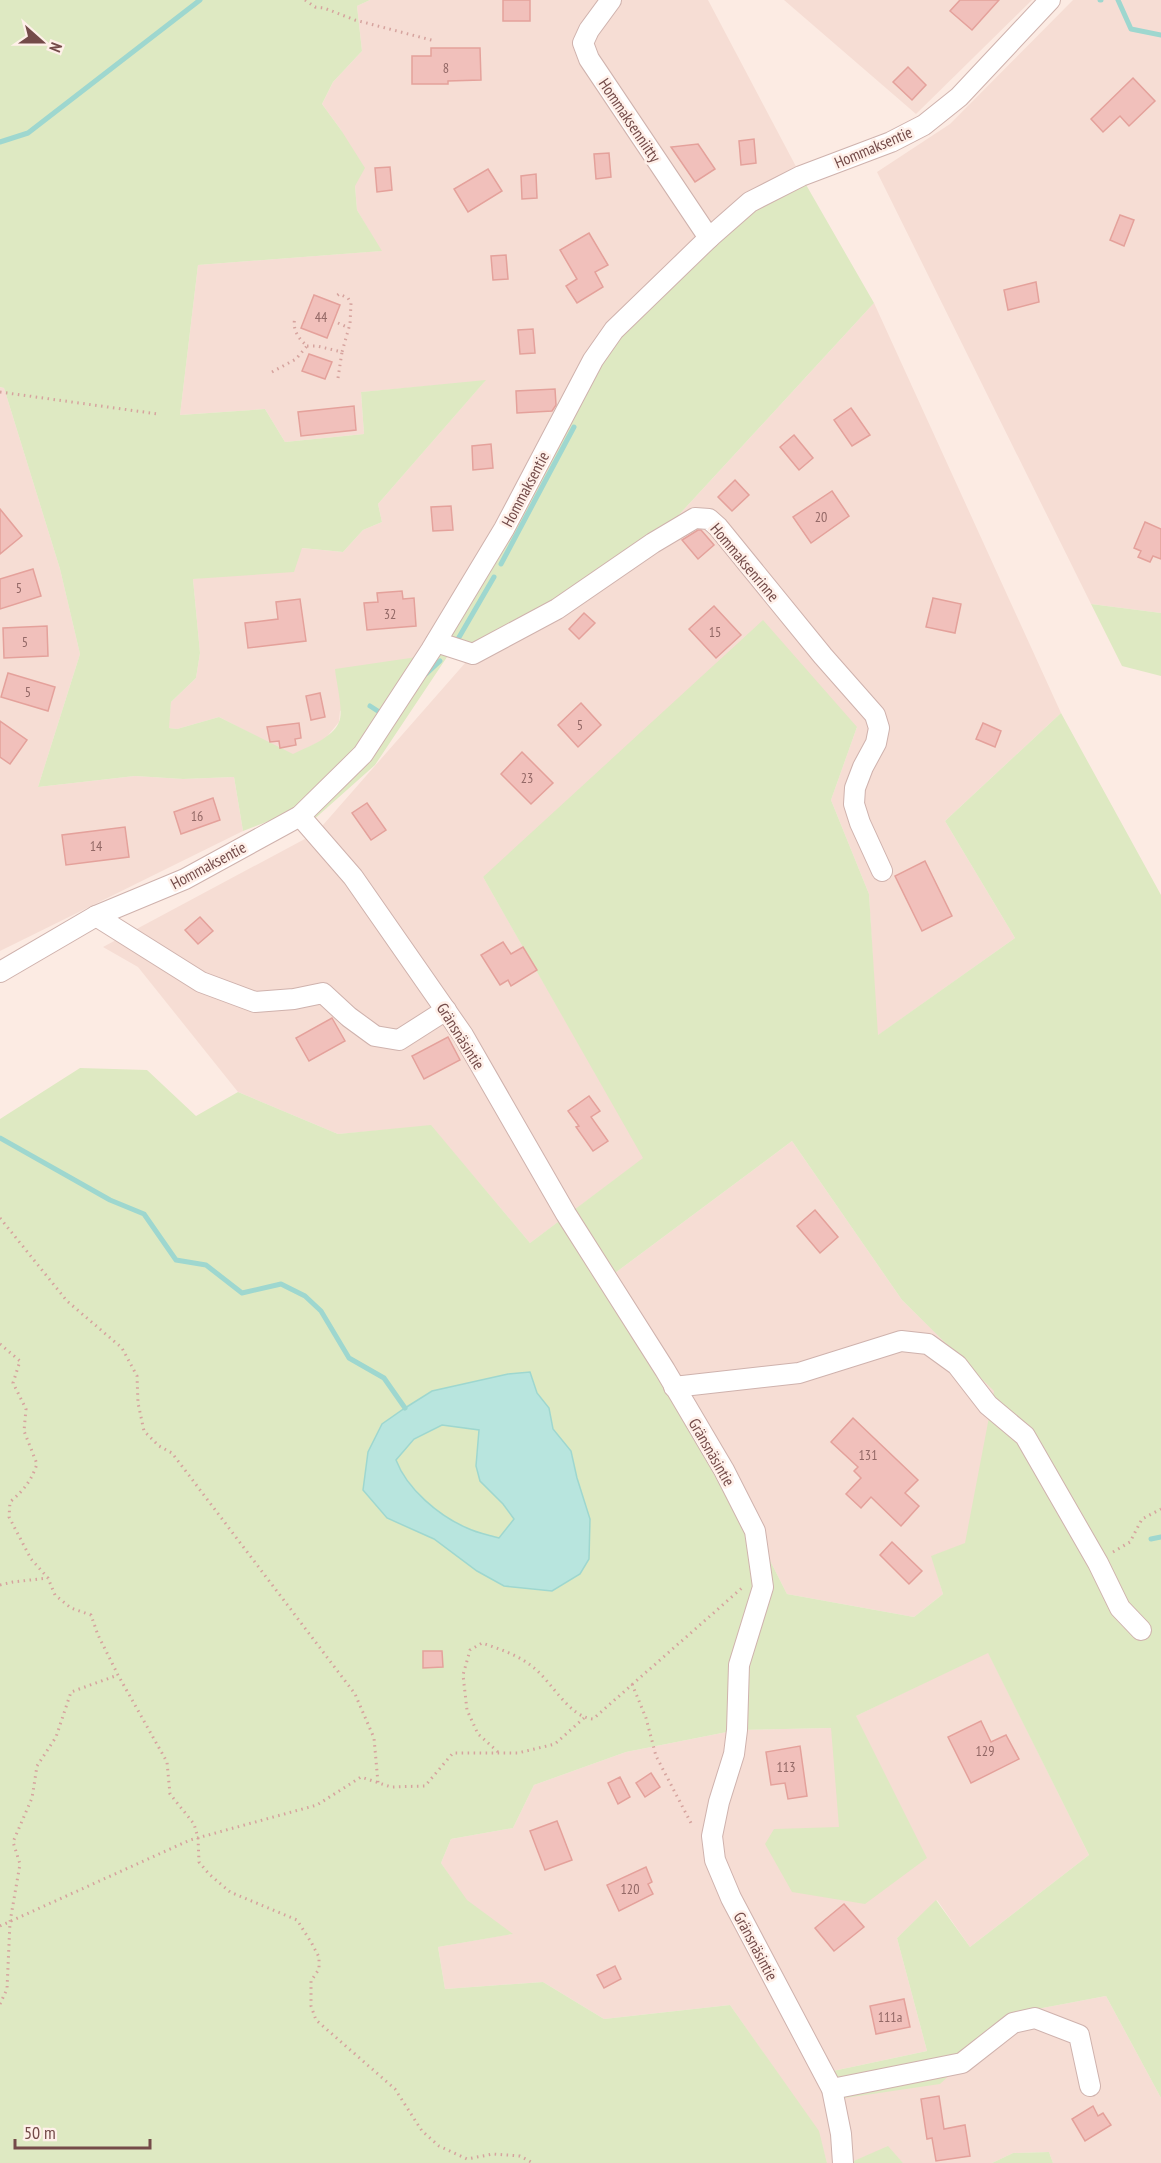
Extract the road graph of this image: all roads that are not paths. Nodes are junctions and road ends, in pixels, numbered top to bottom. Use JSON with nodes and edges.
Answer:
{"nodes":[{"id":1,"x":611,"y":0,"type":"edge"},
{"id":2,"x":1050,"y":0,"type":"edge"},
{"id":3,"x":709,"y":238,"type":"junction"},
{"id":4,"x":436,"y":642,"type":"junction"},
{"id":5,"x":300,"y":816,"type":"junction"},
{"id":6,"x":882,"y":871,"type":"dead end"},
{"id":7,"x":96,"y":916,"type":"junction"},
{"id":8,"x":0,"y":972,"type":"edge"},
{"id":9,"x":446,"y":1010,"type":"junction"},
{"id":10,"x":674,"y":1387,"type":"junction"},
{"id":11,"x":1141,"y":1630,"type":"dead end"},
{"id":12,"x":1090,"y":2086,"type":"dead end"},
{"id":13,"x":832,"y":2089,"type":"junction"},
{"id":14,"x":843,"y":2163,"type":"edge"}],
"edges":[{"from":1,"to":3,"type":"street","name":"Hommaksenniitty"},
{"from":2,"to":3,"type":"street","name":"Hommaksentie"},
{"from":3,"to":4,"type":"street","name":"Hommaksentie"},
{"from":4,"to":5,"type":"street","name":"Hommaksentie"},
{"from":4,"to":6,"type":"street","name":"Hommaksenrinne"},
{"from":5,"to":7,"type":"street","name":"Hommaksentie"},
{"from":5,"to":9,"type":"street","name":"Gränsnäsintie"},
{"from":7,"to":8,"type":"street","name":"Hommaksentie"},
{"from":7,"to":9,"type":"street"},
{"from":9,"to":10,"type":"street","name":"Gränsnäsintie"},
{"from":10,"to":11,"type":"street"},
{"from":10,"to":13,"type":"street","name":"Gränsnäsintie"},
{"from":12,"to":13,"type":"street"},
{"from":13,"to":14,"type":"street","name":"Gränsnäsintie"}]}
